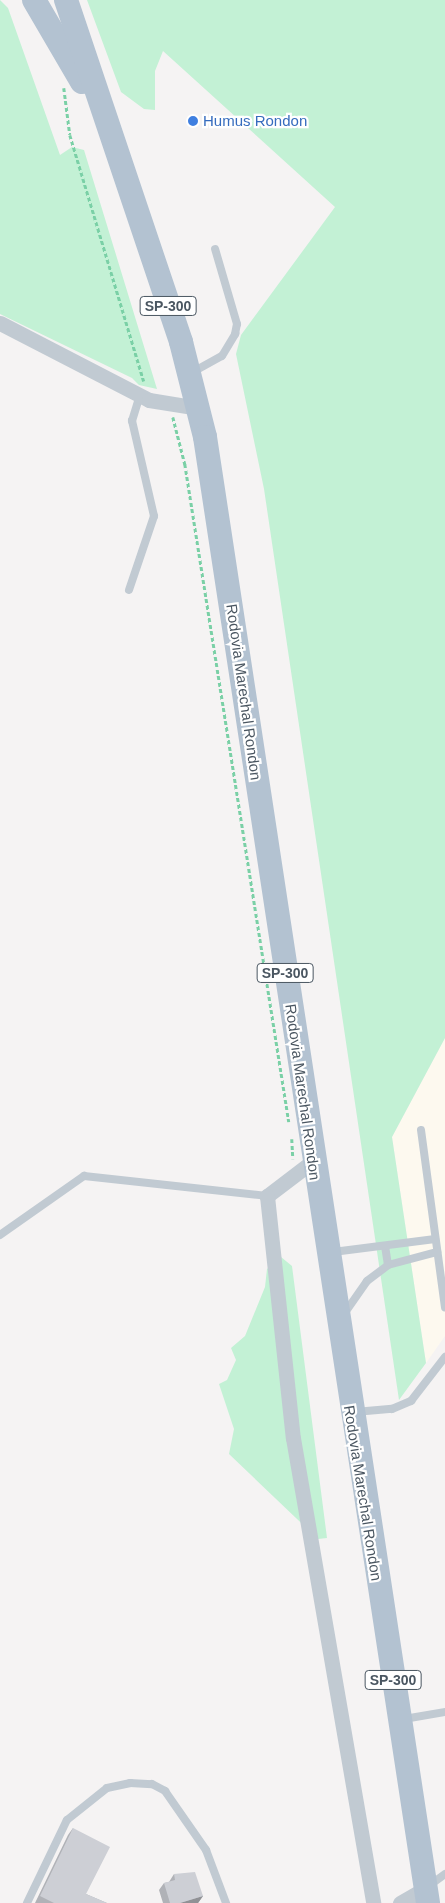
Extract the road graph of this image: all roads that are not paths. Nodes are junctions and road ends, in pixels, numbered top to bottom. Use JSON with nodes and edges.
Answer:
{"nodes":[{"id":1,"x":34,"y":0,"type":"edge"},
{"id":2,"x":66,"y":0,"type":"edge"},
{"id":3,"x":114,"y":144,"type":"junction"},
{"id":4,"x":215,"y":249,"type":"dead end"},
{"id":5,"x":0,"y":323,"type":"edge"},
{"id":6,"x":190,"y":374,"type":"junction"},
{"id":7,"x":145,"y":397,"type":"junction"},
{"id":8,"x":199,"y":408,"type":"junction"},
{"id":9,"x":129,"y":590,"type":"dead end"},
{"id":10,"x":421,"y":1130,"type":"dead end"},
{"id":11,"x":313,"y":1161,"type":"junction"},
{"id":12,"x":267,"y":1196,"type":"junction"},
{"id":13,"x":0,"y":1235,"type":"edge"},
{"id":14,"x":435,"y":1238,"type":"junction"},
{"id":15,"x":385,"y":1246,"type":"junction"},
{"id":16,"x":327,"y":1252,"type":"junction"},
{"id":17,"x":438,"y":1252,"type":"junction"},
{"id":18,"x":388,"y":1265,"type":"junction"},
{"id":19,"x":445,"y":1307,"type":"edge"},
{"id":20,"x":338,"y":1324,"type":"junction"},
{"id":21,"x":445,"y":1357,"type":"edge"},
{"id":22,"x":351,"y":1412,"type":"junction"},
{"id":23,"x":445,"y":1712,"type":"edge"},
{"id":24,"x":399,"y":1720,"type":"junction"},
{"id":25,"x":433,"y":1888,"type":"edge"},
{"id":26,"x":27,"y":1903,"type":"edge"},
{"id":27,"x":226,"y":1903,"type":"edge"},
{"id":28,"x":373,"y":1903,"type":"edge"},
{"id":29,"x":400,"y":1903,"type":"edge"}],
"edges":[{"from":1,"to":3,"type":"main road","name":"Rodovia Marechal Rondon","number":"SP-300"},
{"from":2,"to":3,"type":"main road","name":"Rodovia Marechal Rondon","number":"SP-300"},
{"from":3,"to":6,"type":"main road","name":"Rodovia Marechal Rondon","number":"SP-300"},
{"from":4,"to":6,"type":"lane"},
{"from":5,"to":7,"type":"street"},
{"from":6,"to":8,"type":"main road","name":"Rodovia Marechal Rondon","number":"SP-300"},
{"from":7,"to":8,"type":"street"},
{"from":7,"to":9,"type":"lane"},
{"from":8,"to":11,"type":"main road","name":"Rodovia Marechal Rondon","number":"SP-300"},
{"from":10,"to":14,"type":"lane"},
{"from":11,"to":12,"type":"street"},
{"from":11,"to":16,"type":"main road","name":"Rodovia Marechal Rondon","number":"SP-300"},
{"from":12,"to":13,"type":"lane"},
{"from":12,"to":28,"type":"street"},
{"from":14,"to":15,"type":"lane"},
{"from":14,"to":17,"type":"lane"},
{"from":15,"to":16,"type":"lane"},
{"from":15,"to":18,"type":"lane"},
{"from":16,"to":20,"type":"main road","name":"Rodovia Marechal Rondon","number":"SP-300"},
{"from":17,"to":18,"type":"lane"},
{"from":17,"to":19,"type":"lane"},
{"from":18,"to":20,"type":"lane"},
{"from":20,"to":22,"type":"main road","name":"Rodovia Marechal Rondon","number":"SP-300"},
{"from":21,"to":22,"type":"lane"},
{"from":22,"to":24,"type":"main road","name":"Rodovia Marechal Rondon","number":"SP-300"},
{"from":23,"to":24,"type":"lane"},
{"from":24,"to":25,"type":"main road","name":"Rodovia Marechal Rondon","number":"SP-300"},
{"from":25,"to":29,"type":"street"},
{"from":26,"to":27,"type":"lane"}]}
